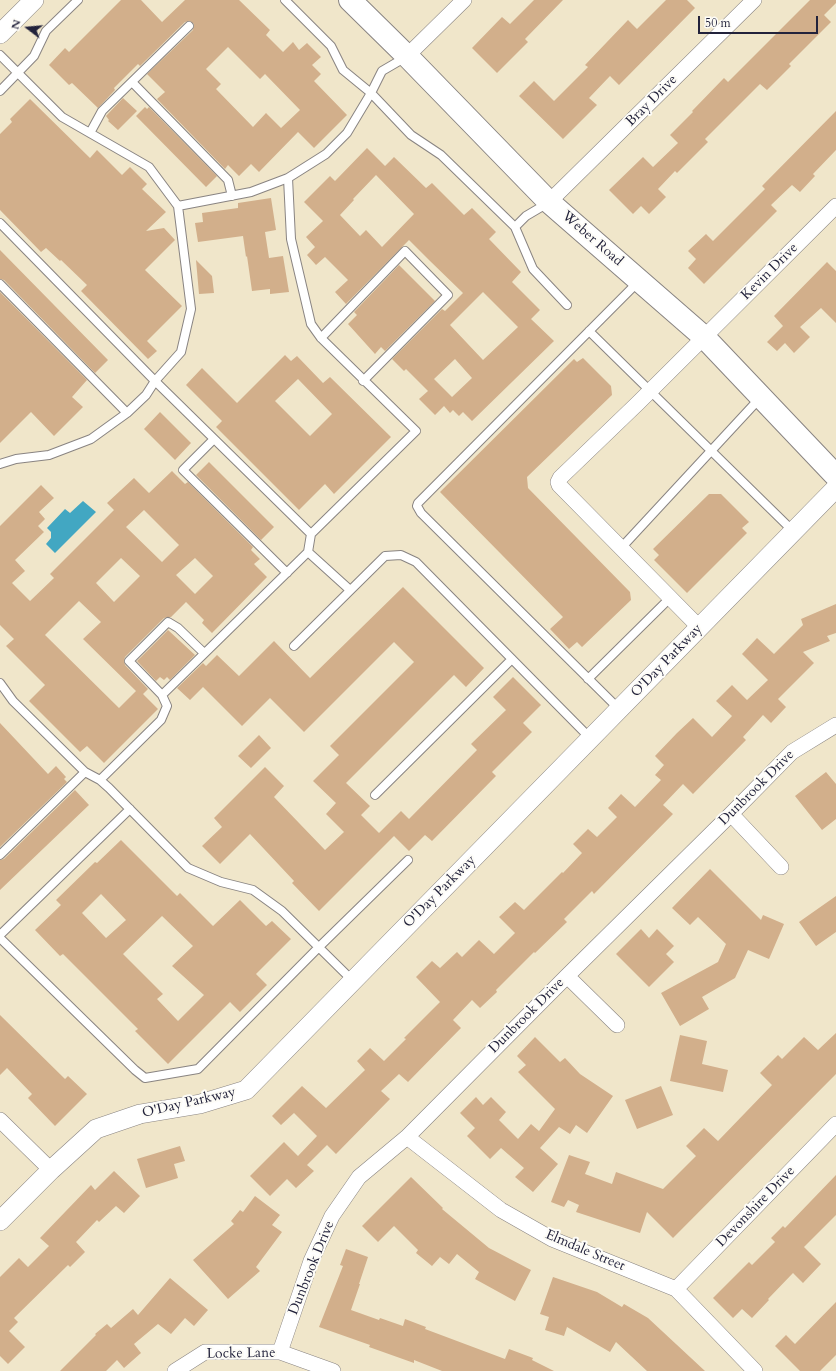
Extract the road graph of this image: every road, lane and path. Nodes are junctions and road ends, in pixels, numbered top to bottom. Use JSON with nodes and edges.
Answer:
{"nodes":[{"id":1,"x":34,"y":0,"type":"edge"},
{"id":2,"x":78,"y":0,"type":"edge"},
{"id":3,"x":285,"y":0,"type":"edge"},
{"id":4,"x":350,"y":0,"type":"edge"},
{"id":5,"x":464,"y":0,"type":"edge"},
{"id":6,"x":754,"y":0,"type":"edge"},
{"id":7,"x":189,"y":26,"type":"dead end"},
{"id":8,"x":0,"y":34,"type":"edge"},
{"id":9,"x":0,"y":55,"type":"edge"},
{"id":10,"x":407,"y":56,"type":"junction"},
{"id":11,"x":18,"y":73,"type":"junction"},
{"id":12,"x":132,"y":82,"type":"junction"},
{"id":13,"x":0,"y":91,"type":"edge"},
{"id":14,"x":371,"y":93,"type":"junction"},
{"id":15,"x":90,"y":133,"type":"junction"},
{"id":16,"x":288,"y":178,"type":"junction"},
{"id":17,"x":232,"y":196,"type":"junction"},
{"id":18,"x":550,"y":202,"type":"junction"},
{"id":19,"x":178,"y":206,"type":"junction"},
{"id":20,"x":836,"y":206,"type":"edge"},
{"id":21,"x":0,"y":224,"type":"edge"},
{"id":22,"x":515,"y":227,"type":"junction"},
{"id":23,"x":639,"y":281,"type":"junction"},
{"id":24,"x":0,"y":284,"type":"edge"},
{"id":25,"x":567,"y":305,"type":"dead end"},
{"id":26,"x":589,"y":332,"type":"junction"},
{"id":27,"x":704,"y":337,"type":"junction"},
{"id":28,"x":321,"y":338,"type":"junction"},
{"id":29,"x":155,"y":381,"type":"junction"},
{"id":30,"x":363,"y":381,"type":"junction"},
{"id":31,"x":650,"y":391,"type":"junction"},
{"id":32,"x":761,"y":397,"type":"junction"},
{"id":33,"x":126,"y":413,"type":"junction"},
{"id":34,"x":214,"y":439,"type":"junction"},
{"id":35,"x":711,"y":451,"type":"junction"},
{"id":36,"x":0,"y":464,"type":"edge"},
{"id":37,"x":836,"y":476,"type":"edge"},
{"id":38,"x":836,"y":488,"type":"edge"},
{"id":39,"x":794,"y":532,"type":"junction"},
{"id":40,"x":311,"y":534,"type":"junction"},
{"id":41,"x":622,"y":548,"type":"junction"},
{"id":42,"x":308,"y":552,"type":"junction"},
{"id":43,"x":287,"y":573,"type":"junction"},
{"id":44,"x":350,"y":590,"type":"junction"},
{"id":45,"x":670,"y":598,"type":"junction"},
{"id":46,"x":700,"y":628,"type":"junction"},
{"id":47,"x":294,"y":646,"type":"dead end"},
{"id":48,"x":204,"y":653,"type":"junction"},
{"id":49,"x":512,"y":659,"type":"junction"},
{"id":50,"x":588,"y":679,"type":"junction"},
{"id":51,"x":0,"y":684,"type":"edge"},
{"id":52,"x":162,"y":695,"type":"junction"},
{"id":53,"x":620,"y":710,"type":"junction"},
{"id":54,"x":836,"y":725,"type":"edge"},
{"id":55,"x":591,"y":739,"type":"junction"},
{"id":56,"x":85,"y":772,"type":"junction"},
{"id":57,"x":100,"y":780,"type":"junction"},
{"id":58,"x":374,"y":795,"type":"dead end"},
{"id":59,"x":130,"y":809,"type":"junction"},
{"id":60,"x":731,"y":814,"type":"junction"},
{"id":61,"x":0,"y":855,"type":"edge"},
{"id":62,"x":408,"y":860,"type":"dead end"},
{"id":63,"x":781,"y":867,"type":"dead end"},
{"id":64,"x":0,"y":936,"type":"edge"},
{"id":65,"x":319,"y":947,"type":"junction"},
{"id":66,"x":567,"y":976,"type":"junction"},
{"id":67,"x":353,"y":981,"type":"junction"},
{"id":68,"x":617,"y":1025,"type":"dead end"},
{"id":69,"x":0,"y":1120,"type":"edge"},
{"id":70,"x":836,"y":1124,"type":"edge"},
{"id":71,"x":407,"y":1137,"type":"junction"},
{"id":72,"x":50,"y":1170,"type":"junction"},
{"id":73,"x":0,"y":1221,"type":"edge"},
{"id":74,"x":676,"y":1289,"type":"junction"},
{"id":75,"x":280,"y":1352,"type":"junction"},
{"id":76,"x":175,"y":1371,"type":"edge"},
{"id":77,"x":333,"y":1371,"type":"edge"},
{"id":78,"x":755,"y":1371,"type":"edge"}],
"edges":[{"from":1,"to":8,"type":"street"},
{"from":2,"to":11,"type":"lane"},
{"from":3,"to":14,"type":"lane"},
{"from":4,"to":10,"type":"main road","name":"Weber Road"},
{"from":5,"to":10,"type":"street"},
{"from":6,"to":18,"type":"street","name":"Bray Drive"},
{"from":7,"to":12,"type":"lane"},
{"from":9,"to":11,"type":"lane"},
{"from":10,"to":14,"type":"lane"},
{"from":10,"to":18,"type":"main road","name":"Weber Road"},
{"from":11,"to":13,"type":"lane"},
{"from":11,"to":15,"type":"lane"},
{"from":12,"to":15,"type":"lane"},
{"from":12,"to":17,"type":"lane"},
{"from":14,"to":16,"type":"lane"},
{"from":14,"to":22,"type":"lane"},
{"from":15,"to":19,"type":"lane"},
{"from":16,"to":17,"type":"lane"},
{"from":16,"to":28,"type":"lane"},
{"from":17,"to":19,"type":"lane"},
{"from":18,"to":22,"type":"lane"},
{"from":18,"to":23,"type":"main road","name":"Weber Road"},
{"from":19,"to":29,"type":"lane"},
{"from":20,"to":27,"type":"street","name":"Kevin Drive"},
{"from":21,"to":29,"type":"lane"},
{"from":22,"to":25,"type":"lane"},
{"from":23,"to":26,"type":"lane"},
{"from":23,"to":27,"type":"main road","name":"Weber Road"},
{"from":24,"to":33,"type":"lane"},
{"from":26,"to":31,"type":"lane"},
{"from":26,"to":50,"type":"lane"},
{"from":27,"to":31,"type":"street","name":"Kevin Drive"},
{"from":27,"to":32,"type":"main road","name":"Weber Road"},
{"from":28,"to":30,"type":"lane"},
{"from":28,"to":30,"type":"lane"},
{"from":29,"to":33,"type":"lane"},
{"from":29,"to":34,"type":"lane"},
{"from":30,"to":40,"type":"lane"},
{"from":31,"to":35,"type":"lane"},
{"from":31,"to":41,"type":"street","name":"Kevin Drive"},
{"from":32,"to":35,"type":"lane"},
{"from":32,"to":37,"type":"main road","name":"Weber Road"},
{"from":33,"to":36,"type":"lane"},
{"from":34,"to":40,"type":"lane"},
{"from":34,"to":43,"type":"lane"},
{"from":35,"to":39,"type":"lane"},
{"from":35,"to":41,"type":"lane"},
{"from":38,"to":39,"type":"street","name":"O'Day Parkway"},
{"from":39,"to":46,"type":"street","name":"O'Day Parkway"},
{"from":40,"to":42,"type":"lane"},
{"from":41,"to":45,"type":"street"},
{"from":42,"to":43,"type":"lane"},
{"from":42,"to":44,"type":"lane"},
{"from":43,"to":48,"type":"lane"},
{"from":44,"to":47,"type":"lane"},
{"from":44,"to":49,"type":"lane"},
{"from":45,"to":46,"type":"street"},
{"from":45,"to":50,"type":"lane"},
{"from":46,"to":53,"type":"street","name":"O'Day Parkway"},
{"from":48,"to":52,"type":"lane"},
{"from":48,"to":52,"type":"lane"},
{"from":49,"to":55,"type":"lane"},
{"from":49,"to":58,"type":"lane"},
{"from":50,"to":53,"type":"lane"},
{"from":51,"to":56,"type":"lane"},
{"from":52,"to":57,"type":"lane"},
{"from":53,"to":55,"type":"street","name":"O'Day Parkway"},
{"from":54,"to":60,"type":"street","name":"Dunbrook Drive"},
{"from":55,"to":67,"type":"street","name":"O'Day Parkway"},
{"from":56,"to":57,"type":"lane"},
{"from":56,"to":61,"type":"lane"},
{"from":57,"to":59,"type":"lane"},
{"from":59,"to":64,"type":"lane"},
{"from":59,"to":65,"type":"lane"},
{"from":60,"to":63,"type":"street"},
{"from":60,"to":66,"type":"street","name":"Dunbrook Drive"},
{"from":62,"to":65,"type":"lane"},
{"from":64,"to":65,"type":"lane"},
{"from":65,"to":67,"type":"lane"},
{"from":66,"to":68,"type":"street"},
{"from":66,"to":71,"type":"street","name":"Dunbrook Drive"},
{"from":67,"to":72,"type":"street","name":"O'Day Parkway"},
{"from":69,"to":72,"type":"street"},
{"from":70,"to":74,"type":"street","name":"Devonshire Drive"},
{"from":71,"to":74,"type":"street","name":"Elmdale Street"},
{"from":71,"to":75,"type":"street","name":"Dunbrook Drive"},
{"from":72,"to":73,"type":"street","name":"O'Day Parkway"},
{"from":74,"to":78,"type":"street","name":"Elmdale Street"},
{"from":75,"to":76,"type":"street","name":"Locke Lane"},
{"from":75,"to":77,"type":"street","name":"Locke Lane"}]}
